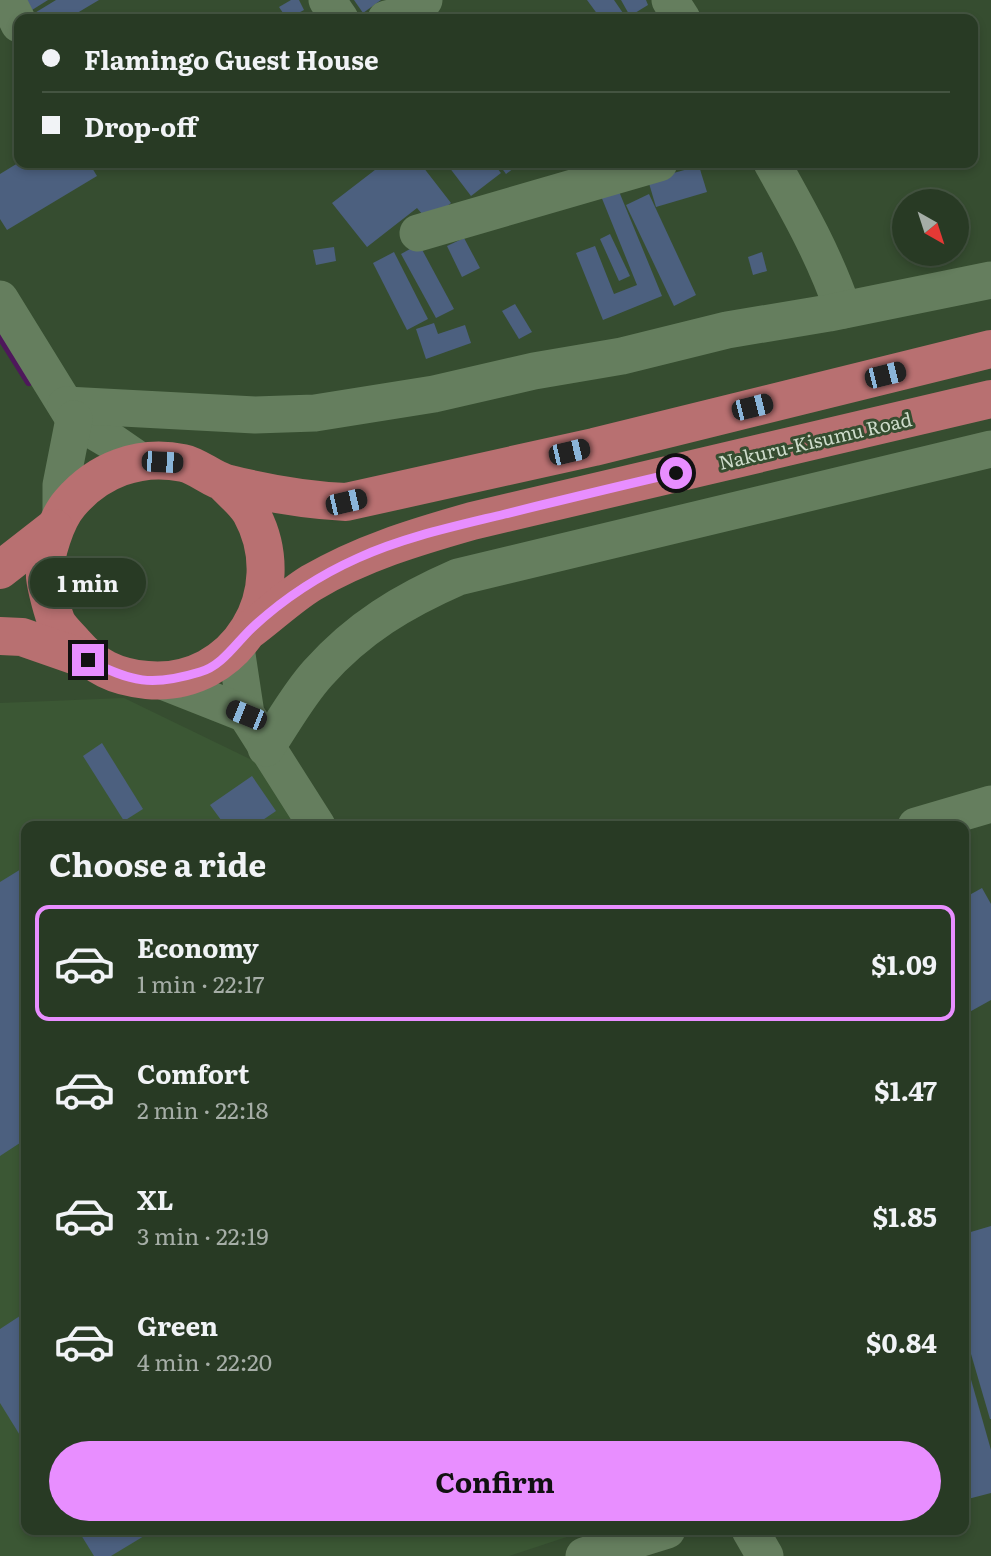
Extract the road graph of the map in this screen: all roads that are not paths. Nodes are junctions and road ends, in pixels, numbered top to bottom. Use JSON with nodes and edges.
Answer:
{"nodes":[{"id":1,"x":424,"y":0,"type":"edge"},
{"id":2,"x":400,"y":14,"type":"edge"},
{"id":3,"x":642,"y":168,"type":"edge"},
{"id":4,"x":775,"y":168,"type":"edge"},
{"id":5,"x":418,"y":233,"type":"dead end"},
{"id":6,"x":991,"y":280,"type":"edge"},
{"id":7,"x":0,"y":299,"type":"edge"},
{"id":8,"x":843,"y":310,"type":"junction"},
{"id":9,"x":991,"y":349,"type":"edge"},
{"id":10,"x":991,"y":399,"type":"edge"},
{"id":11,"x":70,"y":412,"type":"junction"},
{"id":12,"x":991,"y":449,"type":"edge"},
{"id":13,"x":141,"y":461,"type":"junction"},
{"id":14,"x":223,"y":482,"type":"junction"},
{"id":15,"x":57,"y":521,"type":"junction"},
{"id":16,"x":0,"y":570,"type":"edge"},
{"id":17,"x":0,"y":636,"type":"edge"},
{"id":18,"x":243,"y":638,"type":"junction"},
{"id":19,"x":88,"y":660,"type":"junction"},
{"id":20,"x":165,"y":682,"type":"junction"},
{"id":21,"x":246,"y":715,"type":"junction"},
{"id":22,"x":266,"y":748,"type":"junction"},
{"id":23,"x":991,"y":804,"type":"edge"},
{"id":24,"x":314,"y":821,"type":"edge"},
{"id":25,"x":933,"y":821,"type":"edge"},
{"id":26,"x":651,"y":1535,"type":"edge"},
{"id":27,"x":753,"y":1535,"type":"edge"},
{"id":28,"x":584,"y":1556,"type":"edge"},
{"id":29,"x":765,"y":1556,"type":"edge"}],
"edges":[{"from":1,"to":2,"type":"street"},
{"from":3,"to":5,"type":"street"},
{"from":4,"to":8,"type":"street"},
{"from":6,"to":8,"type":"street"},
{"from":7,"to":11,"type":"street"},
{"from":8,"to":11,"type":"street"},
{"from":9,"to":14,"type":"highway"},
{"from":10,"to":18,"type":"highway","name":"Nakuru-Kisumu Road"},
{"from":11,"to":13,"type":"street"},
{"from":11,"to":15,"type":"street"},
{"from":12,"to":22,"type":"street"},
{"from":13,"to":14,"type":"highway"},
{"from":13,"to":15,"type":"highway"},
{"from":14,"to":18,"type":"highway"},
{"from":15,"to":16,"type":"highway"},
{"from":15,"to":19,"type":"highway"},
{"from":17,"to":19,"type":"highway"},
{"from":18,"to":20,"type":"highway"},
{"from":18,"to":21,"type":"street"},
{"from":19,"to":20,"type":"highway"},
{"from":20,"to":21,"type":"street"},
{"from":21,"to":22,"type":"street"},
{"from":22,"to":24,"type":"street"},
{"from":23,"to":25,"type":"street"},
{"from":26,"to":28,"type":"street"},
{"from":27,"to":29,"type":"street"}]}
